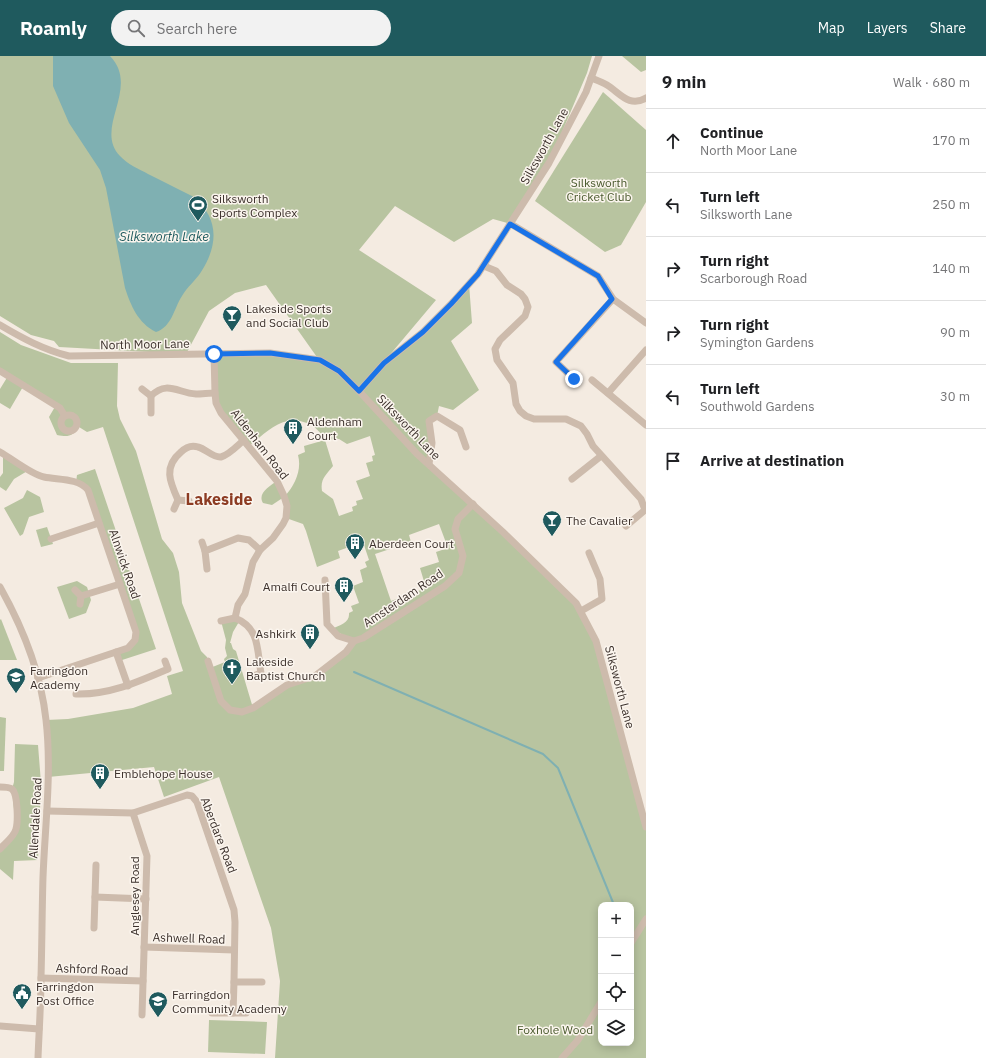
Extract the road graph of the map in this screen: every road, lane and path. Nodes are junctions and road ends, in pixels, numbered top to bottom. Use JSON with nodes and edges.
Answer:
{"nodes":[{"id":1,"x":599,"y":56,"type":"edge"},
{"id":2,"x":592,"y":78,"type":"junction"},
{"id":3,"x":646,"y":98,"type":"edge"},
{"id":4,"x":510,"y":224,"type":"junction"},
{"id":5,"x":484,"y":266,"type":"junction"},
{"id":6,"x":612,"y":299,"type":"junction"},
{"id":7,"x":646,"y":322,"type":"edge"},
{"id":8,"x":0,"y":325,"type":"edge"},
{"id":9,"x":646,"y":350,"type":"edge"},
{"id":10,"x":214,"y":354,"type":"junction"},
{"id":11,"x":0,"y":371,"type":"edge"},
{"id":12,"x":574,"y":379,"type":"dead end"},
{"id":13,"x":592,"y":380,"type":"dead end"},
{"id":14,"x":142,"y":389,"type":"dead end"},
{"id":15,"x":359,"y":391,"type":"junction"},
{"id":16,"x":215,"y":392,"type":"junction"},
{"id":17,"x":608,"y":393,"type":"junction"},
{"id":18,"x":151,"y":396,"type":"junction"},
{"id":19,"x":152,"y":413,"type":"dead end"},
{"id":20,"x":65,"y":416,"type":"dead end"},
{"id":21,"x":646,"y":425,"type":"edge"},
{"id":22,"x":244,"y":440,"type":"junction"},
{"id":23,"x":466,"y":448,"type":"dead end"},
{"id":24,"x":0,"y":452,"type":"edge"},
{"id":25,"x":601,"y":456,"type":"junction"},
{"id":26,"x":163,"y":462,"type":"dead end"},
{"id":27,"x":429,"y":464,"type":"junction"},
{"id":28,"x":171,"y":465,"type":"junction"},
{"id":29,"x":572,"y":479,"type":"dead end"},
{"id":30,"x":178,"y":500,"type":"junction"},
{"id":31,"x":189,"y":501,"type":"dead end"},
{"id":32,"x":473,"y":504,"type":"junction"},
{"id":33,"x":174,"y":509,"type":"dead end"},
{"id":34,"x":99,"y":523,"type":"junction"},
{"id":35,"x":626,"y":526,"type":"dead end"},
{"id":36,"x":51,"y":539,"type":"dead end"},
{"id":37,"x":202,"y":542,"type":"dead end"},
{"id":38,"x":260,"y":550,"type":"junction"},
{"id":39,"x":205,"y":551,"type":"junction"},
{"id":40,"x":589,"y":553,"type":"dead end"},
{"id":41,"x":207,"y":569,"type":"dead end"},
{"id":42,"x":325,"y":580,"type":"dead end"},
{"id":43,"x":120,"y":584,"type":"junction"},
{"id":44,"x":0,"y":587,"type":"edge"},
{"id":45,"x":75,"y":590,"type":"dead end"},
{"id":46,"x":581,"y":611,"type":"junction"},
{"id":47,"x":235,"y":618,"type":"junction"},
{"id":48,"x":221,"y":621,"type":"dead end"},
{"id":49,"x":354,"y":641,"type":"junction"},
{"id":50,"x":116,"y":652,"type":"junction"},
{"id":51,"x":208,"y":660,"type":"dead end"},
{"id":52,"x":165,"y":661,"type":"dead end"},
{"id":53,"x":253,"y":676,"type":"dead end"},
{"id":54,"x":38,"y":678,"type":"junction"},
{"id":55,"x":128,"y":686,"type":"junction"},
{"id":56,"x":76,"y":694,"type":"dead end"},
{"id":57,"x":0,"y":787,"type":"edge"},
{"id":58,"x":47,"y":811,"type":"junction"},
{"id":59,"x":133,"y":813,"type":"junction"},
{"id":60,"x":646,"y":827,"type":"edge"},
{"id":61,"x":0,"y":849,"type":"edge"},
{"id":62,"x":96,"y":865,"type":"dead end"},
{"id":63,"x":95,"y":897,"type":"junction"},
{"id":64,"x":146,"y":899,"type":"junction"},
{"id":65,"x":646,"y":919,"type":"edge"},
{"id":66,"x":94,"y":928,"type":"dead end"},
{"id":67,"x":634,"y":938,"type":"edge"},
{"id":68,"x":144,"y":947,"type":"junction"},
{"id":69,"x":234,"y":950,"type":"junction"},
{"id":70,"x":42,"y":978,"type":"junction"},
{"id":71,"x":143,"y":981,"type":"junction"},
{"id":72,"x":234,"y":982,"type":"junction"},
{"id":73,"x":262,"y":982,"type":"dead end"},
{"id":74,"x":598,"y":1007,"type":"edge"},
{"id":75,"x":212,"y":1013,"type":"dead end"},
{"id":76,"x":233,"y":1013,"type":"junction"},
{"id":77,"x":246,"y":1013,"type":"dead end"},
{"id":78,"x":142,"y":1015,"type":"dead end"},
{"id":79,"x":0,"y":1026,"type":"edge"},
{"id":80,"x":39,"y":1030,"type":"junction"},
{"id":81,"x":38,"y":1058,"type":"edge"},
{"id":82,"x":562,"y":1058,"type":"edge"}],
"edges":[{"from":1,"to":2,"type":"street","name":"Silksworth Lane"},
{"from":2,"to":3,"type":"street"},
{"from":2,"to":4,"type":"street","name":"Silksworth Lane"},
{"from":4,"to":5,"type":"street","name":"Silksworth Lane"},
{"from":4,"to":6,"type":"street"},
{"from":5,"to":15,"type":"street","name":"Silksworth Lane"},
{"from":5,"to":25,"type":"street"},
{"from":6,"to":7,"type":"street"},
{"from":6,"to":12,"type":"street"},
{"from":8,"to":10,"type":"street","name":"North Moor Lane"},
{"from":9,"to":17,"type":"street"},
{"from":10,"to":15,"type":"street","name":"North Moor Lane"},
{"from":10,"to":16,"type":"street","name":"Aldenham Road"},
{"from":11,"to":20,"type":"street"},
{"from":13,"to":17,"type":"street"},
{"from":14,"to":18,"type":"street"},
{"from":15,"to":27,"type":"street","name":"Silksworth Lane"},
{"from":16,"to":18,"type":"street"},
{"from":16,"to":22,"type":"street","name":"Aldenham Road"},
{"from":17,"to":21,"type":"street"},
{"from":18,"to":19,"type":"street"},
{"from":22,"to":28,"type":"street"},
{"from":22,"to":38,"type":"street","name":"Aldenham Road"},
{"from":23,"to":27,"type":"street"},
{"from":24,"to":34,"type":"street","name":"Alnwick Road"},
{"from":25,"to":29,"type":"street"},
{"from":25,"to":35,"type":"street"},
{"from":26,"to":28,"type":"street"},
{"from":27,"to":32,"type":"street","name":"Silksworth Lane"},
{"from":28,"to":30,"type":"street"},
{"from":30,"to":31,"type":"street"},
{"from":30,"to":33,"type":"street"},
{"from":32,"to":46,"type":"street","name":"Silksworth Lane"},
{"from":32,"to":49,"type":"street","name":"Amsterdam Road"},
{"from":34,"to":36,"type":"street"},
{"from":34,"to":43,"type":"street","name":"Alnwick Road"},
{"from":37,"to":39,"type":"street"},
{"from":38,"to":39,"type":"street"},
{"from":38,"to":47,"type":"street"},
{"from":39,"to":41,"type":"street"},
{"from":40,"to":46,"type":"street"},
{"from":42,"to":49,"type":"street","name":"Amsterdam Road"},
{"from":43,"to":45,"type":"street"},
{"from":43,"to":50,"type":"street","name":"Alnwick Road"},
{"from":44,"to":54,"type":"street","name":"Allendale Road"},
{"from":46,"to":60,"type":"street","name":"Silksworth Lane"},
{"from":47,"to":48,"type":"street"},
{"from":47,"to":53,"type":"street"},
{"from":49,"to":51,"type":"street","name":"Amsterdam Road"},
{"from":50,"to":54,"type":"street","name":"Alnwick Road"},
{"from":50,"to":55,"type":"street"},
{"from":52,"to":55,"type":"street"},
{"from":54,"to":58,"type":"street","name":"Allendale Road"},
{"from":55,"to":56,"type":"street"},
{"from":57,"to":61,"type":"street"},
{"from":58,"to":59,"type":"street","name":"Aberdare Road"},
{"from":58,"to":70,"type":"street","name":"Allendale Road"},
{"from":59,"to":64,"type":"street","name":"Anglesey Road"},
{"from":59,"to":69,"type":"street","name":"Aberdare Road"},
{"from":62,"to":63,"type":"street"},
{"from":63,"to":64,"type":"street"},
{"from":63,"to":66,"type":"street"},
{"from":64,"to":68,"type":"street","name":"Anglesey Road"},
{"from":65,"to":67,"type":"street"},
{"from":68,"to":69,"type":"street","name":"Ashwell Road"},
{"from":68,"to":71,"type":"street","name":"Anglesey Road"},
{"from":69,"to":72,"type":"street","name":"Aberdare Road"},
{"from":70,"to":71,"type":"street","name":"Ashford Road"},
{"from":70,"to":80,"type":"street","name":"Allendale Road"},
{"from":71,"to":78,"type":"street","name":"Anglesey Road"},
{"from":72,"to":73,"type":"street"},
{"from":72,"to":76,"type":"street","name":"Aberdare Road"},
{"from":74,"to":82,"type":"street"},
{"from":75,"to":76,"type":"street"},
{"from":76,"to":77,"type":"street"},
{"from":79,"to":80,"type":"street"},
{"from":80,"to":81,"type":"street","name":"Allendale Road"}]}
